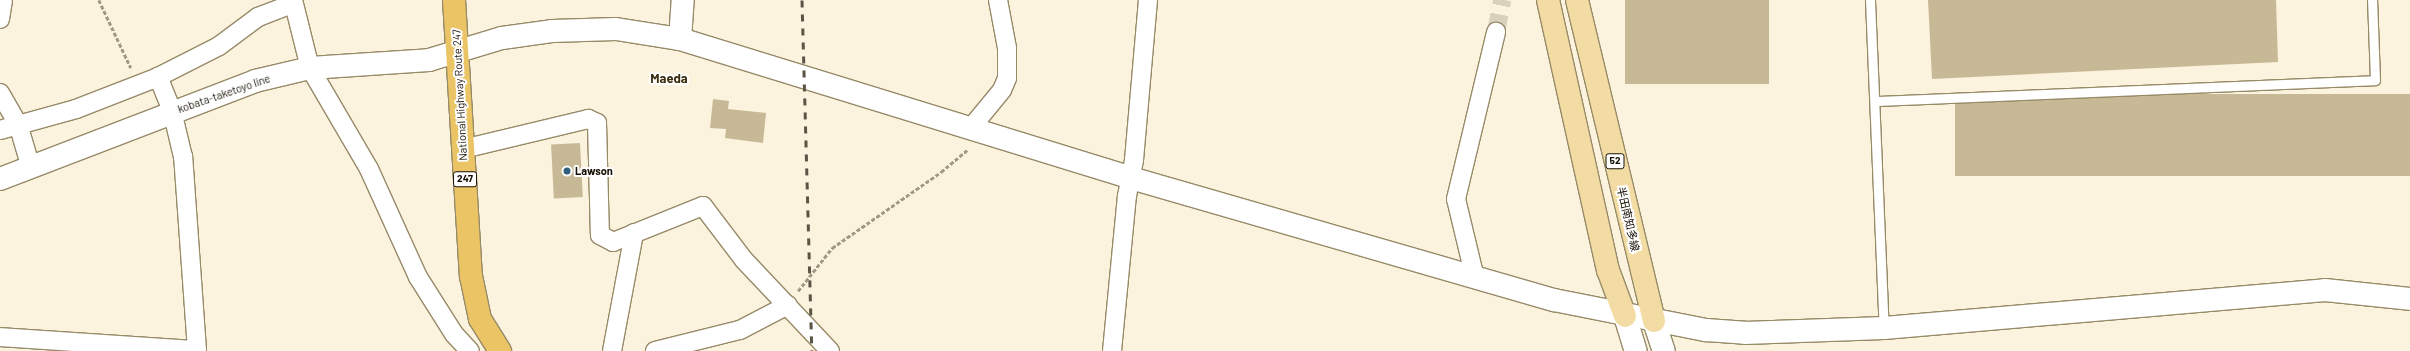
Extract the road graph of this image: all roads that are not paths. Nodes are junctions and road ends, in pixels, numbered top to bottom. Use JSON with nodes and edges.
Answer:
{"nodes":[{"id":1,"x":3,"y":0,"type":"edge"},
{"id":2,"x":454,"y":0,"type":"edge"},
{"id":3,"x":683,"y":0,"type":"edge"},
{"id":4,"x":998,"y":0,"type":"edge"},
{"id":5,"x":1148,"y":0,"type":"edge"},
{"id":6,"x":1548,"y":0,"type":"edge"},
{"id":7,"x":1577,"y":0,"type":"edge"},
{"id":8,"x":1870,"y":0,"type":"edge"},
{"id":9,"x":2372,"y":0,"type":"edge"},
{"id":10,"x":292,"y":2,"type":"edge"},
{"id":11,"x":0,"y":19,"type":"edge"},
{"id":12,"x":1496,"y":32,"type":"tunnel mouth"},
{"id":13,"x":680,"y":39,"type":"junction"},
{"id":14,"x":459,"y":54,"type":"junction"},
{"id":15,"x":310,"y":68,"type":"junction"},
{"id":16,"x":158,"y":77,"type":"junction"},
{"id":17,"x":0,"y":93,"type":"edge"},
{"id":18,"x":1876,"y":101,"type":"junction"},
{"id":19,"x":172,"y":112,"type":"junction"},
{"id":20,"x":18,"y":124,"type":"junction"},
{"id":21,"x":0,"y":130,"type":"edge"},
{"id":22,"x":969,"y":139,"type":"junction"},
{"id":23,"x":463,"y":149,"type":"junction"},
{"id":24,"x":31,"y":168,"type":"junction"},
{"id":25,"x":1131,"y":178,"type":"junction"},
{"id":26,"x":0,"y":179,"type":"edge"},
{"id":27,"x":634,"y":233,"type":"junction"},
{"id":28,"x":1475,"y":278,"type":"junction"},
{"id":29,"x":2410,"y":299,"type":"edge"},
{"id":30,"x":788,"y":305,"type":"junction"},
{"id":31,"x":1625,"y":316,"type":"junction"},
{"id":32,"x":1654,"y":321,"type":"junction"},
{"id":33,"x":1884,"y":328,"type":"junction"},
{"id":34,"x":0,"y":337,"type":"edge"},
{"id":35,"x":470,"y":351,"type":"edge"},
{"id":36,"x":500,"y":351,"type":"edge"},
{"id":37,"x":612,"y":351,"type":"edge"},
{"id":38,"x":655,"y":351,"type":"edge"},
{"id":39,"x":830,"y":351,"type":"edge"},
{"id":40,"x":1112,"y":351,"type":"edge"},
{"id":41,"x":1636,"y":351,"type":"edge"},
{"id":42,"x":1664,"y":351,"type":"edge"}],
"edges":[{"from":1,"to":11,"type":"street"},
{"from":2,"to":14,"type":"highway","name":"National Highway Route 247","number":"247"},
{"from":3,"to":13,"type":"street"},
{"from":4,"to":22,"type":"street"},
{"from":5,"to":25,"type":"street"},
{"from":6,"to":31,"type":"main road"},
{"from":7,"to":32,"type":"main road","name":"半田南知多線","number":"52"},
{"from":8,"to":18,"type":"lane"},
{"from":9,"to":18,"type":"lane"},
{"from":10,"to":15,"type":"street"},
{"from":10,"to":16,"type":"street"},
{"from":12,"to":28,"type":"street"},
{"from":13,"to":14,"type":"street","name":"kobata-taketoyo line"},
{"from":13,"to":22,"type":"street","name":"kobata-taketoyo line"},
{"from":14,"to":15,"type":"street","name":"kobata-taketoyo line"},
{"from":14,"to":23,"type":"highway","name":"National Highway Route 247","number":"247"},
{"from":15,"to":19,"type":"street","name":"kobata-taketoyo line"},
{"from":15,"to":35,"type":"street"},
{"from":16,"to":19,"type":"street"},
{"from":16,"to":20,"type":"street"},
{"from":17,"to":20,"type":"street"},
{"from":18,"to":33,"type":"lane"},
{"from":19,"to":24,"type":"street","name":"kobata-taketoyo line"},
{"from":19,"to":34,"type":"street"},
{"from":20,"to":21,"type":"street"},
{"from":20,"to":24,"type":"street"},
{"from":22,"to":25,"type":"street","name":"kobata-taketoyo line"},
{"from":23,"to":27,"type":"street"},
{"from":23,"to":36,"type":"highway","name":"National Highway Route 247","number":"247"},
{"from":24,"to":26,"type":"street","name":"kobata-taketoyo line"},
{"from":25,"to":28,"type":"street","name":"kobata-taketoyo line"},
{"from":25,"to":40,"type":"street"},
{"from":27,"to":30,"type":"street"},
{"from":27,"to":37,"type":"street"},
{"from":28,"to":31,"type":"street","name":"kobata-taketoyo line"},
{"from":29,"to":33,"type":"street","name":"kobata-taketoyo line"},
{"from":30,"to":38,"type":"street"},
{"from":30,"to":39,"type":"street"},
{"from":31,"to":32,"type":"street","name":"kobata-taketoyo line"},
{"from":31,"to":41,"type":"street"},
{"from":32,"to":33,"type":"street","name":"kobata-taketoyo line"},
{"from":32,"to":42,"type":"street"}]}
